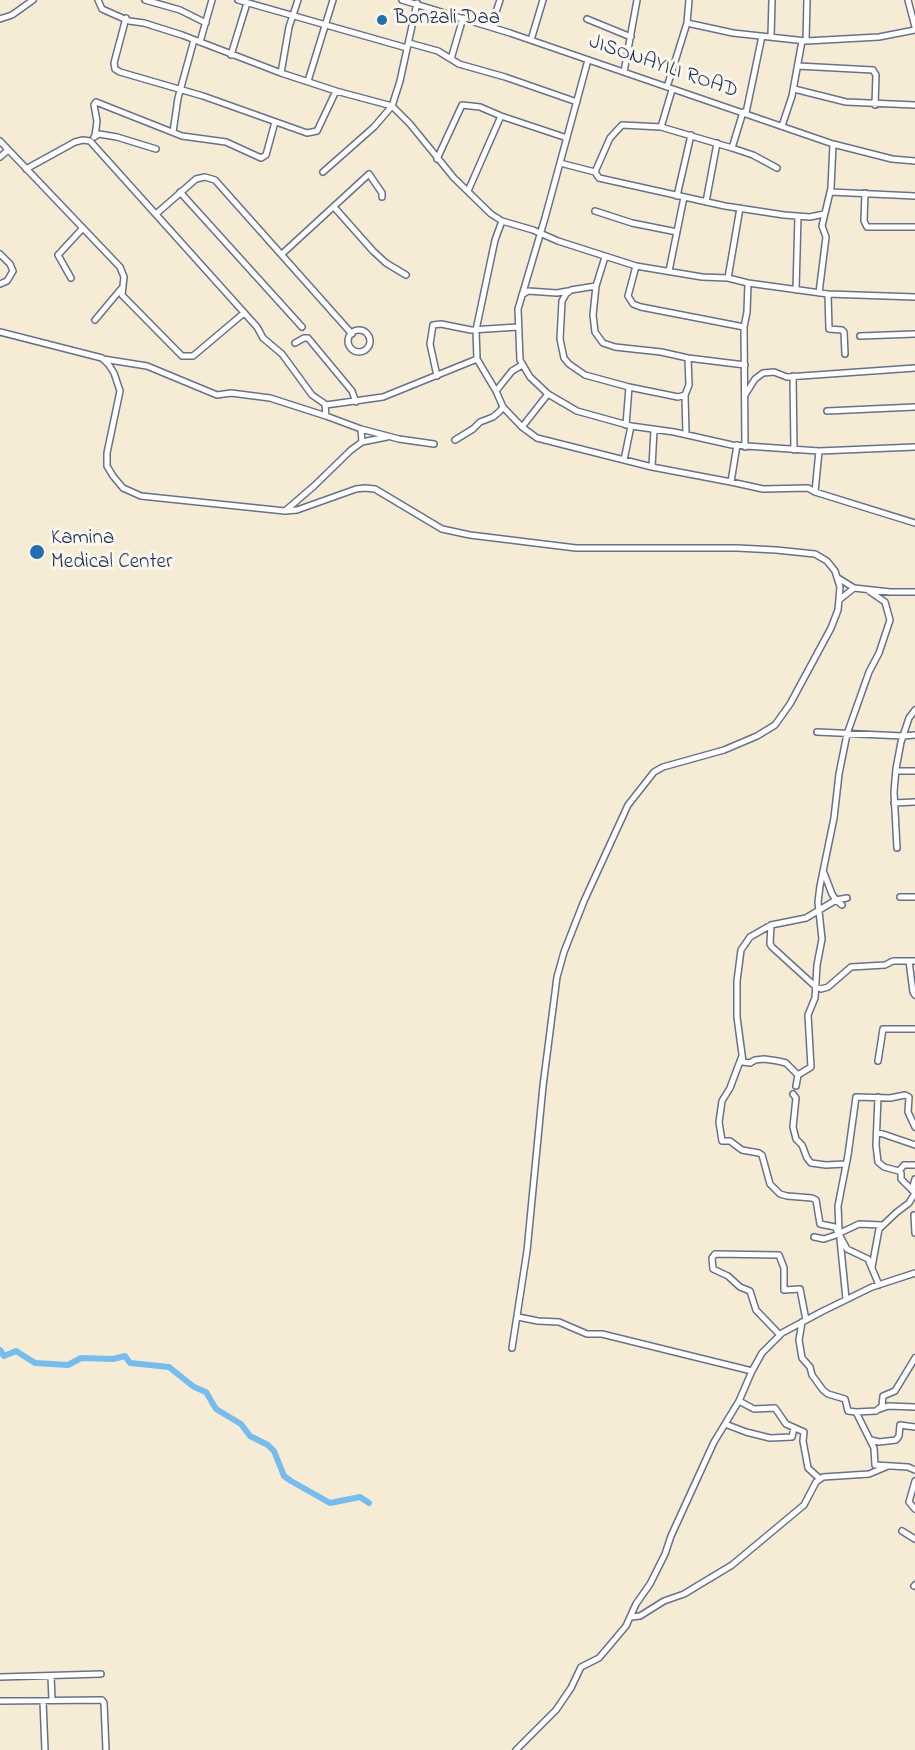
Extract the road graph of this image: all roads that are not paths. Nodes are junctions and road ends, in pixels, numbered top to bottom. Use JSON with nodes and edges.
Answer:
{"nodes":[{"id":1,"x":33,"y":0,"type":"edge"},
{"id":2,"x":98,"y":0,"type":"edge"},
{"id":3,"x":146,"y":0,"type":"edge"},
{"id":4,"x":212,"y":0,"type":"edge"},
{"id":5,"x":238,"y":0,"type":"edge"},
{"id":6,"x":298,"y":0,"type":"edge"},
{"id":7,"x":333,"y":0,"type":"edge"},
{"id":8,"x":402,"y":0,"type":"edge"},
{"id":9,"x":500,"y":0,"type":"edge"},
{"id":10,"x":543,"y":0,"type":"edge"},
{"id":11,"x":637,"y":0,"type":"edge"},
{"id":12,"x":690,"y":0,"type":"edge"},
{"id":13,"x":772,"y":0,"type":"edge"},
{"id":14,"x":807,"y":0,"type":"edge"},
{"id":15,"x":908,"y":0,"type":"edge"},
{"id":16,"x":417,"y":2,"type":"edge"},
{"id":17,"x":247,"y":3,"type":"junction"},
{"id":18,"x":293,"y":15,"type":"junction"},
{"id":19,"x":126,"y":18,"type":"junction"},
{"id":20,"x":463,"y":18,"type":"junction"},
{"id":21,"x":0,"y":19,"type":"edge"},
{"id":22,"x":587,"y":19,"type":"dead end"},
{"id":23,"x":206,"y":23,"type":"junction"},
{"id":24,"x":687,"y":23,"type":"junction"},
{"id":25,"x":325,"y":25,"type":"junction"},
{"id":26,"x":491,"y":27,"type":"junction"},
{"id":27,"x":915,"y":28,"type":"edge"},
{"id":28,"x":762,"y":36,"type":"junction"},
{"id":29,"x":631,"y":37,"type":"junction"},
{"id":30,"x":771,"y":37,"type":"junction"},
{"id":31,"x":531,"y":40,"type":"junction"},
{"id":32,"x":197,"y":41,"type":"junction"},
{"id":33,"x":804,"y":41,"type":"junction"},
{"id":34,"x":408,"y":45,"type":"junction"},
{"id":35,"x":231,"y":55,"type":"junction"},
{"id":36,"x":451,"y":59,"type":"junction"},
{"id":37,"x":588,"y":60,"type":"junction"},
{"id":38,"x":798,"y":66,"type":"junction"},
{"id":39,"x":624,"y":72,"type":"junction"},
{"id":40,"x":281,"y":73,"type":"junction"},
{"id":41,"x":308,"y":81,"type":"junction"},
{"id":42,"x":181,"y":89,"type":"junction"},
{"id":43,"x":670,"y":89,"type":"junction"},
{"id":44,"x":794,"y":90,"type":"junction"},
{"id":45,"x":336,"y":91,"type":"junction"},
{"id":46,"x":577,"y":102,"type":"junction"},
{"id":47,"x":875,"y":105,"type":"junction"},
{"id":48,"x":915,"y":105,"type":"edge"},
{"id":49,"x":392,"y":106,"type":"junction"},
{"id":50,"x":744,"y":113,"type":"junction"},
{"id":51,"x":501,"y":116,"type":"junction"},
{"id":52,"x":275,"y":122,"type":"junction"},
{"id":53,"x":782,"y":126,"type":"junction"},
{"id":54,"x":661,"y":127,"type":"junction"},
{"id":55,"x":173,"y":132,"type":"junction"},
{"id":56,"x":691,"y":135,"type":"junction"},
{"id":57,"x":94,"y":136,"type":"junction"},
{"id":58,"x":567,"y":138,"type":"junction"},
{"id":59,"x":0,"y":141,"type":"edge"},
{"id":60,"x":90,"y":141,"type":"junction"},
{"id":61,"x":717,"y":143,"type":"junction"},
{"id":62,"x":833,"y":144,"type":"junction"},
{"id":63,"x":732,"y":148,"type":"junction"},
{"id":64,"x":156,"y":149,"type":"dead end"},
{"id":65,"x":8,"y":150,"type":"junction"},
{"id":66,"x":0,"y":157,"type":"edge"},
{"id":67,"x":437,"y":159,"type":"junction"},
{"id":68,"x":915,"y":161,"type":"edge"},
{"id":69,"x":560,"y":163,"type":"junction"},
{"id":70,"x":777,"y":168,"type":"dead end"},
{"id":71,"x":26,"y":169,"type":"junction"},
{"id":72,"x":323,"y":172,"type":"dead end"},
{"id":73,"x":595,"y":172,"type":"junction"},
{"id":74,"x":468,"y":191,"type":"junction"},
{"id":75,"x":180,"y":192,"type":"junction"},
{"id":76,"x":830,"y":192,"type":"junction"},
{"id":77,"x":865,"y":193,"type":"junction"},
{"id":78,"x":382,"y":196,"type":"dead end"},
{"id":79,"x":680,"y":196,"type":"junction"},
{"id":80,"x":915,"y":196,"type":"edge"},
{"id":81,"x":706,"y":202,"type":"junction"},
{"id":82,"x":334,"y":207,"type":"junction"},
{"id":83,"x":740,"y":208,"type":"junction"},
{"id":84,"x":595,"y":211,"type":"dead end"},
{"id":85,"x":156,"y":214,"type":"junction"},
{"id":86,"x":824,"y":214,"type":"junction"},
{"id":87,"x":798,"y":216,"type":"junction"},
{"id":88,"x":502,"y":221,"type":"junction"},
{"id":89,"x":915,"y":227,"type":"edge"},
{"id":90,"x":82,"y":229,"type":"junction"},
{"id":91,"x":677,"y":232,"type":"junction"},
{"id":92,"x":540,"y":233,"type":"junction"},
{"id":93,"x":0,"y":254,"type":"edge"},
{"id":94,"x":282,"y":254,"type":"junction"},
{"id":95,"x":605,"y":257,"type":"junction"},
{"id":96,"x":636,"y":266,"type":"junction"},
{"id":97,"x":669,"y":271,"type":"junction"},
{"id":98,"x":406,"y":275,"type":"dead end"},
{"id":99,"x":71,"y":278,"type":"dead end"},
{"id":100,"x":728,"y":278,"type":"junction"},
{"id":101,"x":748,"y":283,"type":"junction"},
{"id":102,"x":0,"y":284,"type":"edge"},
{"id":103,"x":596,"y":286,"type":"junction"},
{"id":104,"x":122,"y":288,"type":"junction"},
{"id":105,"x":795,"y":290,"type":"junction"},
{"id":106,"x":568,"y":291,"type":"junction"},
{"id":107,"x":819,"y":293,"type":"junction"},
{"id":108,"x":828,"y":294,"type":"junction"},
{"id":109,"x":521,"y":296,"type":"junction"},
{"id":110,"x":915,"y":297,"type":"edge"},
{"id":111,"x":244,"y":314,"type":"junction"},
{"id":112,"x":95,"y":320,"type":"dead end"},
{"id":113,"x":302,"y":327,"type":"dead end"},
{"id":114,"x":518,"y":327,"type":"junction"},
{"id":115,"x":744,"y":327,"type":"junction"},
{"id":116,"x":476,"y":330,"type":"junction"},
{"id":117,"x":0,"y":332,"type":"edge"},
{"id":118,"x":352,"y":334,"type":"junction"},
{"id":119,"x":915,"y":334,"type":"edge"},
{"id":120,"x":861,"y":336,"type":"dead end"},
{"id":121,"x":295,"y":343,"type":"dead end"},
{"id":122,"x":845,"y":354,"type":"dead end"},
{"id":123,"x":102,"y":358,"type":"junction"},
{"id":124,"x":688,"y":358,"type":"junction"},
{"id":125,"x":477,"y":359,"type":"junction"},
{"id":126,"x":522,"y":365,"type":"junction"},
{"id":127,"x":745,"y":365,"type":"junction"},
{"id":128,"x":915,"y":368,"type":"edge"},
{"id":129,"x":437,"y":376,"type":"junction"},
{"id":130,"x":793,"y":376,"type":"junction"},
{"id":131,"x":629,"y":387,"type":"junction"},
{"id":132,"x":496,"y":391,"type":"junction"},
{"id":133,"x":548,"y":394,"type":"junction"},
{"id":134,"x":685,"y":395,"type":"junction"},
{"id":135,"x":745,"y":395,"type":"junction"},
{"id":136,"x":356,"y":402,"type":"junction"},
{"id":137,"x":326,"y":405,"type":"junction"},
{"id":138,"x":503,"y":407,"type":"junction"},
{"id":139,"x":915,"y":407,"type":"edge"},
{"id":140,"x":827,"y":411,"type":"dead end"},
{"id":141,"x":326,"y":416,"type":"junction"},
{"id":142,"x":629,"y":426,"type":"junction"},
{"id":143,"x":522,"y":427,"type":"junction"},
{"id":144,"x":361,"y":429,"type":"junction"},
{"id":145,"x":654,"y":430,"type":"junction"},
{"id":146,"x":686,"y":434,"type":"junction"},
{"id":147,"x":387,"y":436,"type":"junction"},
{"id":148,"x":455,"y":440,"type":"dead end"},
{"id":149,"x":362,"y":442,"type":"junction"},
{"id":150,"x":434,"y":444,"type":"dead end"},
{"id":151,"x":737,"y":446,"type":"junction"},
{"id":152,"x":746,"y":447,"type":"junction"},
{"id":153,"x":915,"y":447,"type":"edge"},
{"id":154,"x":794,"y":450,"type":"junction"},
{"id":155,"x":819,"y":451,"type":"junction"},
{"id":156,"x":624,"y":460,"type":"junction"},
{"id":157,"x":652,"y":467,"type":"junction"},
{"id":158,"x":731,"y":482,"type":"junction"},
{"id":159,"x":815,"y":492,"type":"junction"},
{"id":160,"x":285,"y":511,"type":"junction"},
{"id":161,"x":915,"y":523,"type":"edge"},
{"id":162,"x":838,"y":578,"type":"junction"},
{"id":163,"x":854,"y":588,"type":"junction"},
{"id":164,"x":868,"y":591,"type":"junction"},
{"id":165,"x":890,"y":592,"type":"junction"},
{"id":166,"x":915,"y":592,"type":"edge"},
{"id":167,"x":839,"y":600,"type":"junction"},
{"id":168,"x":885,"y":602,"type":"junction"},
{"id":169,"x":915,"y":710,"type":"edge"},
{"id":170,"x":912,"y":718,"type":"edge"},
{"id":171,"x":817,"y":732,"type":"dead end"},
{"id":172,"x":847,"y":734,"type":"junction"},
{"id":173,"x":915,"y":735,"type":"edge"},
{"id":174,"x":903,"y":736,"type":"junction"},
{"id":175,"x":896,"y":771,"type":"junction"},
{"id":176,"x":915,"y":771,"type":"edge"},
{"id":177,"x":915,"y":802,"type":"edge"},
{"id":178,"x":894,"y":803,"type":"junction"},
{"id":179,"x":897,"y":848,"type":"dead end"},
{"id":180,"x":824,"y":872,"type":"junction"},
{"id":181,"x":900,"y":897,"type":"dead end"},
{"id":182,"x":915,"y":897,"type":"edge"},
{"id":183,"x":846,"y":898,"type":"dead end"},
{"id":184,"x":836,"y":900,"type":"junction"},
{"id":185,"x":842,"y":905,"type":"dead end"},
{"id":186,"x":819,"y":909,"type":"junction"},
{"id":187,"x":771,"y":925,"type":"junction"},
{"id":188,"x":912,"y":961,"type":"edge"},
{"id":189,"x":816,"y":987,"type":"junction"},
{"id":190,"x":915,"y":995,"type":"edge"},
{"id":191,"x":915,"y":1029,"type":"edge"},
{"id":192,"x":742,"y":1056,"type":"junction"},
{"id":193,"x":878,"y":1061,"type":"dead end"},
{"id":194,"x":798,"y":1075,"type":"junction"},
{"id":195,"x":796,"y":1086,"type":"dead end"},
{"id":196,"x":793,"y":1094,"type":"dead end"},
{"id":197,"x":878,"y":1097,"type":"junction"},
{"id":198,"x":915,"y":1126,"type":"edge"},
{"id":199,"x":877,"y":1132,"type":"junction"},
{"id":200,"x":915,"y":1145,"type":"edge"},
{"id":201,"x":845,"y":1164,"type":"junction"},
{"id":202,"x":915,"y":1165,"type":"edge"},
{"id":203,"x":900,"y":1171,"type":"junction"},
{"id":204,"x":915,"y":1179,"type":"edge"},
{"id":205,"x":914,"y":1192,"type":"edge"},
{"id":206,"x":907,"y":1205,"type":"junction"},
{"id":207,"x":915,"y":1216,"type":"edge"},
{"id":208,"x":882,"y":1225,"type":"junction"},
{"id":209,"x":839,"y":1232,"type":"junction"},
{"id":210,"x":915,"y":1233,"type":"edge"},
{"id":211,"x":814,"y":1237,"type":"dead end"},
{"id":212,"x":872,"y":1267,"type":"junction"},
{"id":213,"x":915,"y":1273,"type":"edge"},
{"id":214,"x":879,"y":1285,"type":"junction"},
{"id":215,"x":846,"y":1299,"type":"junction"},
{"id":216,"x":518,"y":1317,"type":"junction"},
{"id":217,"x":804,"y":1321,"type":"junction"},
{"id":218,"x":780,"y":1335,"type":"junction"},
{"id":219,"x":513,"y":1347,"type":"dead end"},
{"id":220,"x":915,"y":1358,"type":"edge"},
{"id":221,"x":752,"y":1371,"type":"junction"},
{"id":222,"x":739,"y":1401,"type":"junction"},
{"id":223,"x":915,"y":1407,"type":"edge"},
{"id":224,"x":878,"y":1409,"type":"junction"},
{"id":225,"x":855,"y":1412,"type":"junction"},
{"id":226,"x":725,"y":1424,"type":"junction"},
{"id":227,"x":915,"y":1427,"type":"edge"},
{"id":228,"x":794,"y":1428,"type":"junction"},
{"id":229,"x":871,"y":1440,"type":"junction"},
{"id":230,"x":875,"y":1465,"type":"junction"},
{"id":231,"x":888,"y":1466,"type":"junction"},
{"id":232,"x":915,"y":1470,"type":"edge"},
{"id":233,"x":873,"y":1473,"type":"junction"},
{"id":234,"x":820,"y":1479,"type":"junction"},
{"id":235,"x":915,"y":1481,"type":"edge"},
{"id":236,"x":915,"y":1509,"type":"edge"},
{"id":237,"x":915,"y":1530,"type":"edge"},
{"id":238,"x":915,"y":1539,"type":"edge"},
{"id":239,"x":631,"y":1617,"type":"junction"},
{"id":240,"x":101,"y":1674,"type":"dead end"},
{"id":241,"x":51,"y":1676,"type":"junction"},
{"id":242,"x":0,"y":1677,"type":"edge"},
{"id":243,"x":52,"y":1700,"type":"junction"},
{"id":244,"x":0,"y":1701,"type":"edge"},
{"id":245,"x":43,"y":1701,"type":"junction"},
{"id":246,"x":45,"y":1750,"type":"edge"},
{"id":247,"x":106,"y":1750,"type":"edge"},
{"id":248,"x":516,"y":1750,"type":"edge"}],
"edges":[{"from":1,"to":21,"type":"street"},
{"from":2,"to":19,"type":"street"},
{"from":3,"to":23,"type":"street"},
{"from":4,"to":23,"type":"street"},
{"from":5,"to":17,"type":"street"},
{"from":6,"to":18,"type":"street"},
{"from":7,"to":25,"type":"street"},
{"from":8,"to":16,"type":"street","name":"JISONAYILI ROAD"},
{"from":9,"to":26,"type":"street"},
{"from":10,"to":31,"type":"street"},
{"from":11,"to":29,"type":"street"},
{"from":12,"to":24,"type":"street"},
{"from":13,"to":30,"type":"street"},
{"from":14,"to":33,"type":"street"},
{"from":15,"to":27,"type":"street"},
{"from":16,"to":20,"type":"street","name":"JISONAYILI ROAD"},
{"from":16,"to":34,"type":"street"},
{"from":17,"to":18,"type":"street"},
{"from":17,"to":35,"type":"street"},
{"from":18,"to":25,"type":"street"},
{"from":18,"to":40,"type":"street"},
{"from":19,"to":32,"type":"street"},
{"from":19,"to":42,"type":"street"},
{"from":20,"to":26,"type":"street","name":"JISONAYILI ROAD"},
{"from":20,"to":36,"type":"street"},
{"from":22,"to":29,"type":"street"},
{"from":23,"to":32,"type":"street"},
{"from":24,"to":28,"type":"street"},
{"from":24,"to":43,"type":"street"},
{"from":25,"to":34,"type":"street"},
{"from":25,"to":41,"type":"street"},
{"from":26,"to":31,"type":"street","name":"JISONAYILI ROAD"},
{"from":27,"to":33,"type":"street"},
{"from":28,"to":30,"type":"street"},
{"from":28,"to":50,"type":"street"},
{"from":29,"to":39,"type":"street"},
{"from":30,"to":33,"type":"street"},
{"from":31,"to":37,"type":"street","name":"JISONAYILI ROAD"},
{"from":32,"to":35,"type":"street"},
{"from":32,"to":42,"type":"street"},
{"from":33,"to":38,"type":"street"},
{"from":34,"to":36,"type":"street"},
{"from":34,"to":49,"type":"street"},
{"from":35,"to":40,"type":"street"},
{"from":36,"to":46,"type":"street"},
{"from":37,"to":39,"type":"street","name":"JISONAYILI ROAD"},
{"from":37,"to":46,"type":"street"},
{"from":38,"to":44,"type":"street"},
{"from":38,"to":47,"type":"street"},
{"from":39,"to":43,"type":"street","name":"JISONAYILI ROAD"},
{"from":40,"to":41,"type":"street"},
{"from":41,"to":45,"type":"street"},
{"from":42,"to":52,"type":"street"},
{"from":42,"to":55,"type":"street"},
{"from":43,"to":50,"type":"street","name":"JISONAYILI ROAD"},
{"from":43,"to":54,"type":"street"},
{"from":44,"to":47,"type":"street"},
{"from":44,"to":53,"type":"street"},
{"from":45,"to":49,"type":"street"},
{"from":45,"to":52,"type":"street"},
{"from":46,"to":58,"type":"street"},
{"from":47,"to":48,"type":"street"},
{"from":49,"to":67,"type":"street"},
{"from":49,"to":72,"type":"street"},
{"from":50,"to":53,"type":"street","name":"JISONAYILI ROAD"},
{"from":50,"to":63,"type":"street"},
{"from":51,"to":58,"type":"street"},
{"from":51,"to":67,"type":"street"},
{"from":51,"to":74,"type":"street"},
{"from":52,"to":55,"type":"street"},
{"from":53,"to":62,"type":"street","name":"JISONAYILI ROAD"},
{"from":54,"to":56,"type":"street"},
{"from":54,"to":73,"type":"street"},
{"from":55,"to":57,"type":"street"},
{"from":56,"to":61,"type":"street"},
{"from":56,"to":79,"type":"street"},
{"from":57,"to":60,"type":"street"},
{"from":57,"to":64,"type":"street"},
{"from":58,"to":69,"type":"street"},
{"from":59,"to":65,"type":"street"},
{"from":60,"to":71,"type":"street"},
{"from":60,"to":85,"type":"street"},
{"from":61,"to":63,"type":"street"},
{"from":61,"to":81,"type":"street"},
{"from":62,"to":68,"type":"street","name":"JISONAYILI ROAD"},
{"from":62,"to":76,"type":"street"},
{"from":63,"to":70,"type":"street"},
{"from":65,"to":66,"type":"street"},
{"from":65,"to":71,"type":"street"},
{"from":67,"to":74,"type":"street"},
{"from":69,"to":73,"type":"street"},
{"from":69,"to":92,"type":"street"},
{"from":71,"to":90,"type":"street"},
{"from":73,"to":79,"type":"street"},
{"from":74,"to":88,"type":"street"},
{"from":75,"to":85,"type":"street"},
{"from":75,"to":94,"type":"street"},
{"from":75,"to":113,"type":"street"},
{"from":76,"to":77,"type":"street"},
{"from":76,"to":86,"type":"street"},
{"from":77,"to":80,"type":"street"},
{"from":77,"to":89,"type":"street"},
{"from":78,"to":82,"type":"street"},
{"from":79,"to":81,"type":"street"},
{"from":79,"to":91,"type":"street"},
{"from":81,"to":83,"type":"street"},
{"from":82,"to":94,"type":"street"},
{"from":82,"to":98,"type":"street"},
{"from":83,"to":87,"type":"street"},
{"from":83,"to":100,"type":"street"},
{"from":84,"to":91,"type":"street"},
{"from":85,"to":111,"type":"street"},
{"from":86,"to":87,"type":"street"},
{"from":86,"to":107,"type":"street"},
{"from":87,"to":105,"type":"street"},
{"from":88,"to":92,"type":"street"},
{"from":88,"to":116,"type":"street"},
{"from":90,"to":99,"type":"street"},
{"from":90,"to":104,"type":"street"},
{"from":91,"to":97,"type":"street"},
{"from":92,"to":95,"type":"street"},
{"from":92,"to":109,"type":"street"},
{"from":93,"to":102,"type":"street"},
{"from":94,"to":118,"type":"street"},
{"from":95,"to":96,"type":"street"},
{"from":95,"to":103,"type":"street"},
{"from":96,"to":97,"type":"street"},
{"from":96,"to":115,"type":"street"},
{"from":97,"to":100,"type":"street"},
{"from":100,"to":101,"type":"street"},
{"from":101,"to":105,"type":"street"},
{"from":101,"to":115,"type":"street"},
{"from":103,"to":106,"type":"street"},
{"from":103,"to":124,"type":"street"},
{"from":104,"to":111,"type":"street"},
{"from":104,"to":112,"type":"street"},
{"from":105,"to":107,"type":"street"},
{"from":106,"to":109,"type":"street"},
{"from":106,"to":131,"type":"street"},
{"from":107,"to":108,"type":"street"},
{"from":108,"to":110,"type":"street"},
{"from":108,"to":122,"type":"street"},
{"from":109,"to":114,"type":"street"},
{"from":111,"to":137,"type":"street"},
{"from":114,"to":116,"type":"street"},
{"from":114,"to":126,"type":"street"},
{"from":115,"to":127,"type":"street"},
{"from":116,"to":125,"type":"street"},
{"from":116,"to":129,"type":"street"},
{"from":117,"to":123,"type":"street"},
{"from":118,"to":118,"type":"street"},
{"from":119,"to":120,"type":"street"},
{"from":121,"to":136,"type":"street"},
{"from":123,"to":141,"type":"street"},
{"from":123,"to":160,"type":"street"},
{"from":124,"to":127,"type":"street"},
{"from":124,"to":134,"type":"street"},
{"from":125,"to":129,"type":"street"},
{"from":125,"to":132,"type":"street"},
{"from":126,"to":132,"type":"street"},
{"from":126,"to":133,"type":"street"},
{"from":127,"to":135,"type":"street"},
{"from":128,"to":130,"type":"street"},
{"from":129,"to":136,"type":"street"},
{"from":130,"to":135,"type":"street"},
{"from":130,"to":154,"type":"street"},
{"from":131,"to":134,"type":"street"},
{"from":131,"to":142,"type":"street"},
{"from":132,"to":138,"type":"street"},
{"from":133,"to":142,"type":"street"},
{"from":133,"to":143,"type":"street"},
{"from":134,"to":146,"type":"street"},
{"from":135,"to":152,"type":"street"},
{"from":136,"to":137,"type":"street"},
{"from":137,"to":141,"type":"street"},
{"from":138,"to":143,"type":"street"},
{"from":138,"to":148,"type":"street"},
{"from":139,"to":140,"type":"street"},
{"from":141,"to":144,"type":"street"},
{"from":142,"to":145,"type":"street"},
{"from":142,"to":156,"type":"street"},
{"from":143,"to":156,"type":"street"},
{"from":144,"to":147,"type":"street"},
{"from":144,"to":149,"type":"street"},
{"from":145,"to":146,"type":"street"},
{"from":145,"to":157,"type":"street"},
{"from":146,"to":151,"type":"street"},
{"from":147,"to":149,"type":"street"},
{"from":147,"to":150,"type":"street"},
{"from":149,"to":160,"type":"street"},
{"from":151,"to":152,"type":"street"},
{"from":151,"to":158,"type":"street"},
{"from":152,"to":154,"type":"street"},
{"from":153,"to":155,"type":"street"},
{"from":154,"to":155,"type":"street"},
{"from":155,"to":159,"type":"street"},
{"from":156,"to":157,"type":"street"},
{"from":157,"to":158,"type":"street"},
{"from":158,"to":159,"type":"street"},
{"from":159,"to":161,"type":"street"},
{"from":160,"to":162,"type":"street"},
{"from":162,"to":163,"type":"street"},
{"from":162,"to":167,"type":"street"},
{"from":163,"to":164,"type":"street"},
{"from":163,"to":167,"type":"street"},
{"from":164,"to":165,"type":"street"},
{"from":164,"to":168,"type":"street"},
{"from":165,"to":166,"type":"street"},
{"from":165,"to":168,"type":"street"},
{"from":167,"to":216,"type":"street"},
{"from":168,"to":172,"type":"street"},
{"from":169,"to":170,"type":"street"},
{"from":170,"to":174,"type":"street"},
{"from":171,"to":172,"type":"street"},
{"from":172,"to":174,"type":"street"},
{"from":172,"to":180,"type":"street"},
{"from":173,"to":174,"type":"street"},
{"from":174,"to":175,"type":"street"},
{"from":175,"to":176,"type":"street"},
{"from":175,"to":178,"type":"street"},
{"from":177,"to":178,"type":"street"},
{"from":178,"to":179,"type":"street"},
{"from":180,"to":184,"type":"street"},
{"from":180,"to":186,"type":"street"},
{"from":181,"to":182,"type":"street"},
{"from":183,"to":184,"type":"street"},
{"from":184,"to":185,"type":"street"},
{"from":184,"to":186,"type":"street"},
{"from":186,"to":187,"type":"street"},
{"from":186,"to":189,"type":"street"},
{"from":187,"to":189,"type":"street"},
{"from":187,"to":192,"type":"street"},
{"from":188,"to":189,"type":"street"},
{"from":188,"to":190,"type":"street"},
{"from":189,"to":194,"type":"street"},
{"from":191,"to":193,"type":"street"},
{"from":192,"to":194,"type":"street"},
{"from":192,"to":209,"type":"street"},
{"from":194,"to":195,"type":"street"},
{"from":196,"to":201,"type":"street"},
{"from":197,"to":198,"type":"street"},
{"from":197,"to":199,"type":"street"},
{"from":197,"to":201,"type":"street"},
{"from":199,"to":200,"type":"street"},
{"from":199,"to":203,"type":"street"},
{"from":201,"to":209,"type":"street"},
{"from":202,"to":203,"type":"street"},
{"from":203,"to":205,"type":"street"},
{"from":204,"to":205,"type":"street"},
{"from":205,"to":206,"type":"street"},
{"from":206,"to":207,"type":"street"},
{"from":206,"to":208,"type":"street"},
{"from":207,"to":210,"type":"street"},
{"from":208,"to":209,"type":"street"},
{"from":208,"to":212,"type":"street"},
{"from":209,"to":211,"type":"street"},
{"from":209,"to":212,"type":"street"},
{"from":209,"to":215,"type":"street"},
{"from":212,"to":214,"type":"street"},
{"from":213,"to":214,"type":"street"},
{"from":214,"to":215,"type":"street"},
{"from":215,"to":217,"type":"street"},
{"from":216,"to":219,"type":"street"},
{"from":216,"to":221,"type":"street"},
{"from":217,"to":218,"type":"street"},
{"from":217,"to":218,"type":"street"},
{"from":217,"to":225,"type":"street"},
{"from":218,"to":221,"type":"street"},
{"from":220,"to":224,"type":"street"},
{"from":221,"to":222,"type":"street"},
{"from":222,"to":226,"type":"street"},
{"from":222,"to":228,"type":"street"},
{"from":223,"to":224,"type":"street"},
{"from":224,"to":225,"type":"street"},
{"from":225,"to":229,"type":"street"},
{"from":226,"to":228,"type":"street"},
{"from":226,"to":239,"type":"street"},
{"from":227,"to":229,"type":"street"},
{"from":228,"to":234,"type":"street"},
{"from":229,"to":230,"type":"street"},
{"from":230,"to":231,"type":"street"},
{"from":230,"to":233,"type":"street"},
{"from":231,"to":232,"type":"street"},
{"from":231,"to":233,"type":"street"},
{"from":233,"to":234,"type":"street"},
{"from":234,"to":239,"type":"street"},
{"from":235,"to":236,"type":"street"},
{"from":237,"to":238,"type":"street"},
{"from":239,"to":248,"type":"street"},
{"from":240,"to":241,"type":"street"},
{"from":241,"to":242,"type":"street"},
{"from":241,"to":243,"type":"street"},
{"from":243,"to":245,"type":"street"},
{"from":243,"to":247,"type":"street"},
{"from":244,"to":245,"type":"street"},
{"from":245,"to":246,"type":"street"}]}
